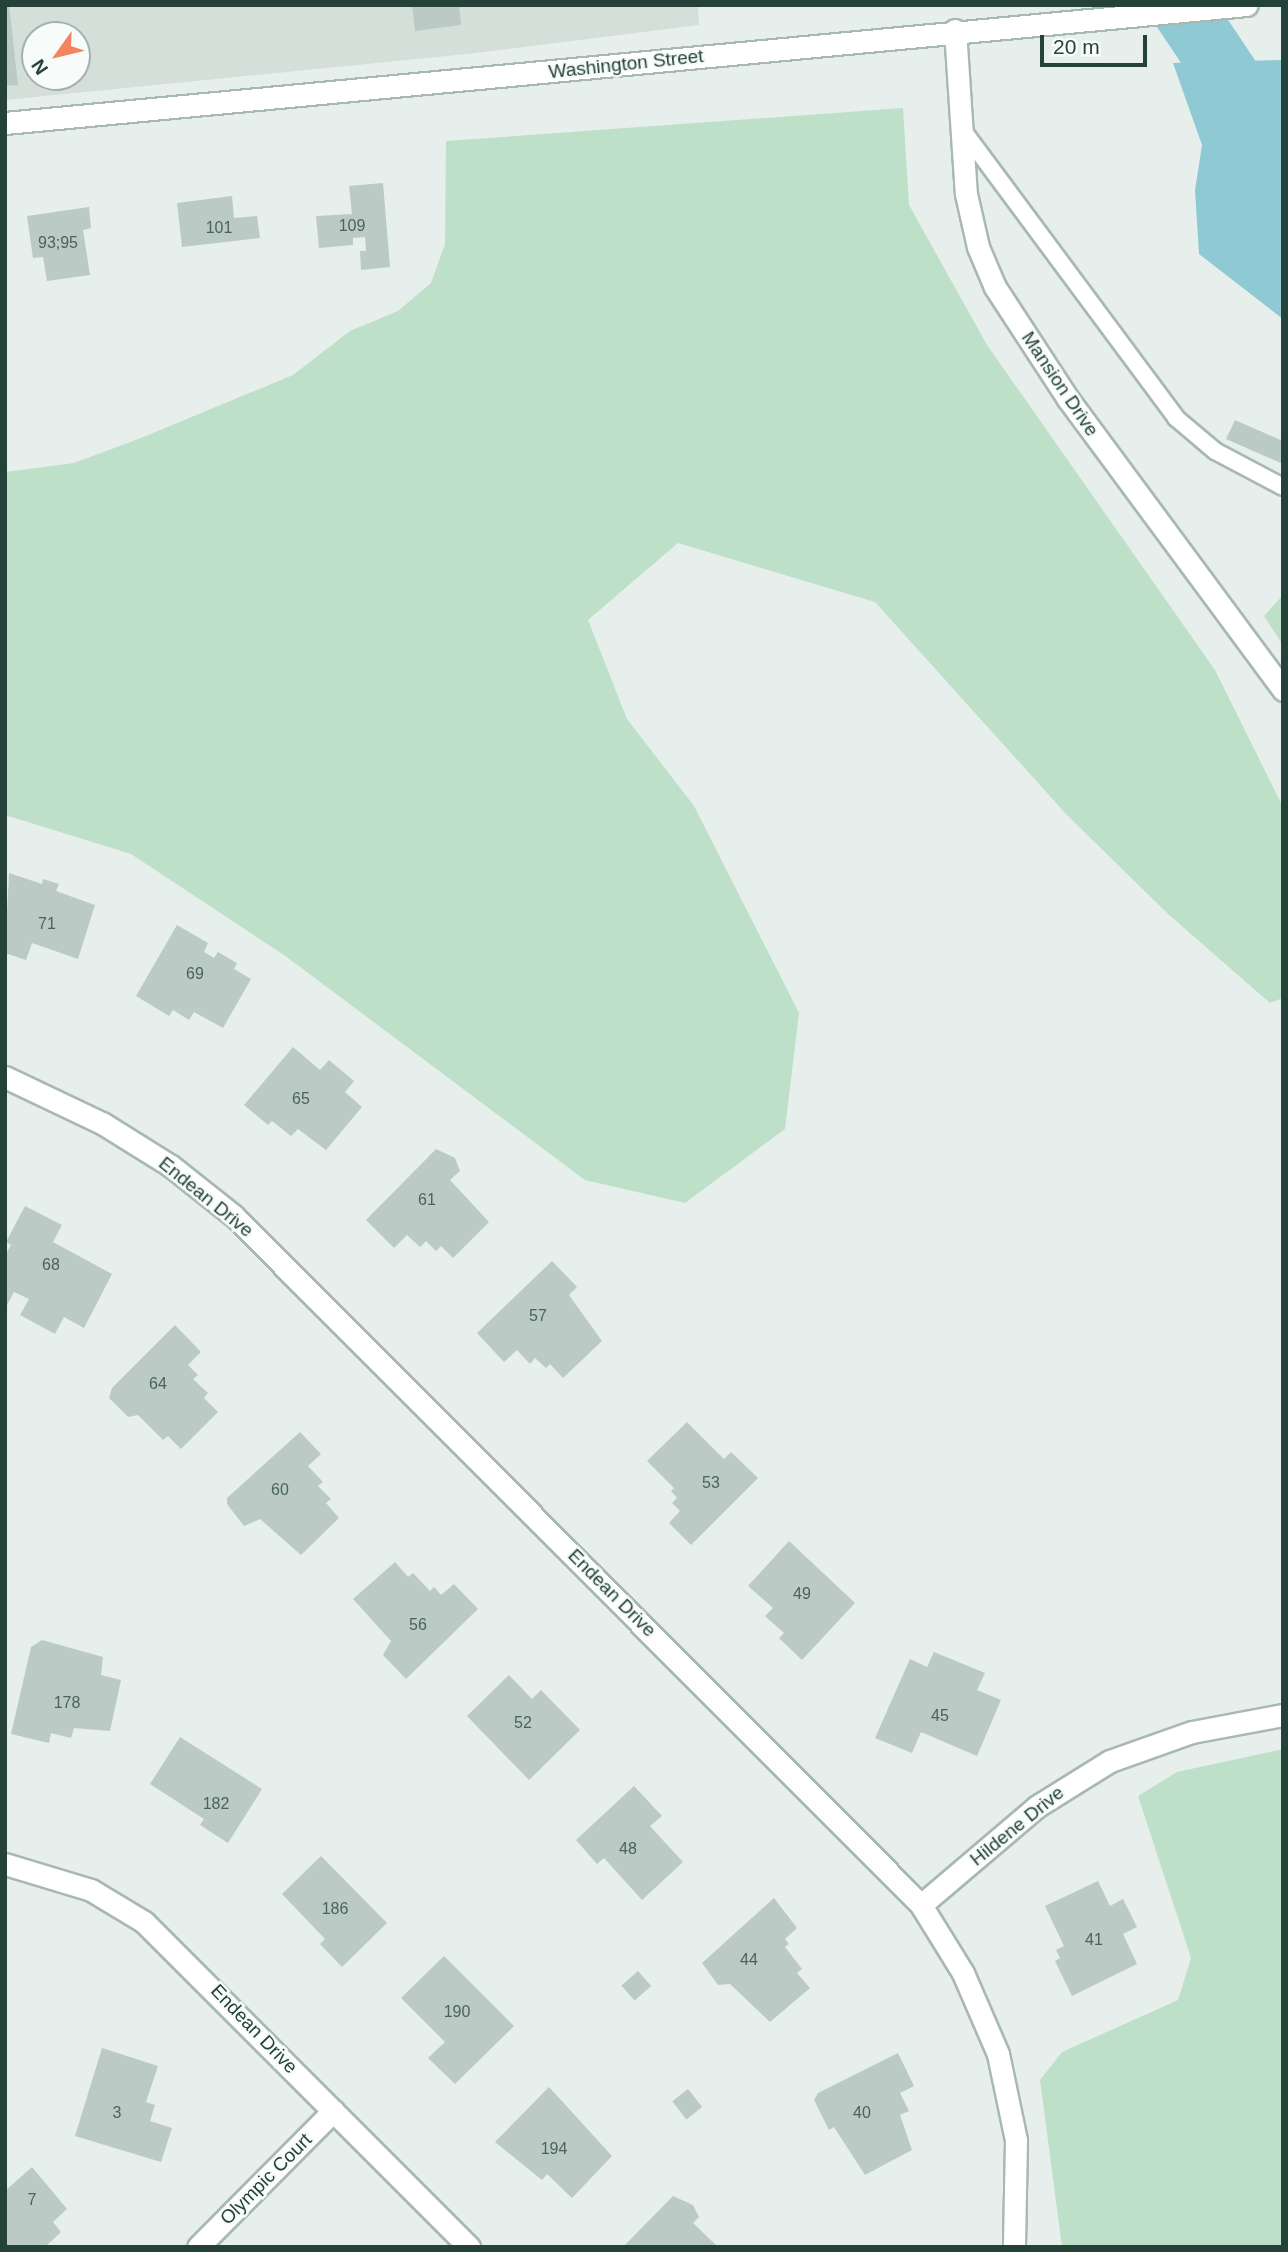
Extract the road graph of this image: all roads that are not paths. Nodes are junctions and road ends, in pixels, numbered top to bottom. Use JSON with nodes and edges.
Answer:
{"nodes":[{"id":1,"x":1246,"y":5,"type":"edge"},
{"id":2,"x":955,"y":30,"type":"junction"},
{"id":3,"x":5,"y":123,"type":"edge"},
{"id":4,"x":961,"y":128,"type":"junction"},
{"id":5,"x":1283,"y":487,"type":"edge"},
{"id":6,"x":1283,"y":690,"type":"edge"},
{"id":7,"x":5,"y":1077,"type":"edge"},
{"id":8,"x":1283,"y":1715,"type":"edge"},
{"id":9,"x":5,"y":1864,"type":"edge"},
{"id":10,"x":921,"y":1905,"type":"junction"},
{"id":11,"x":333,"y":2111,"type":"junction"},
{"id":12,"x":198,"y":2247,"type":"edge"},
{"id":13,"x":468,"y":2247,"type":"edge"},
{"id":14,"x":1014,"y":2247,"type":"edge"}],
"edges":[{"from":1,"to":2,"type":"street","name":"Washington Street"},
{"from":2,"to":3,"type":"street","name":"Washington Street"},
{"from":2,"to":4,"type":"street","name":"Mansion Drive"},
{"from":4,"to":5,"type":"lane"},
{"from":4,"to":6,"type":"street","name":"Mansion Drive"},
{"from":7,"to":10,"type":"street","name":"Endean Drive"},
{"from":8,"to":10,"type":"street","name":"Hildene Drive"},
{"from":9,"to":11,"type":"street","name":"Endean Drive"},
{"from":10,"to":14,"type":"street","name":"Endean Drive"},
{"from":11,"to":12,"type":"street","name":"Olympic Court"},
{"from":11,"to":13,"type":"street","name":"Endean Drive"}]}
